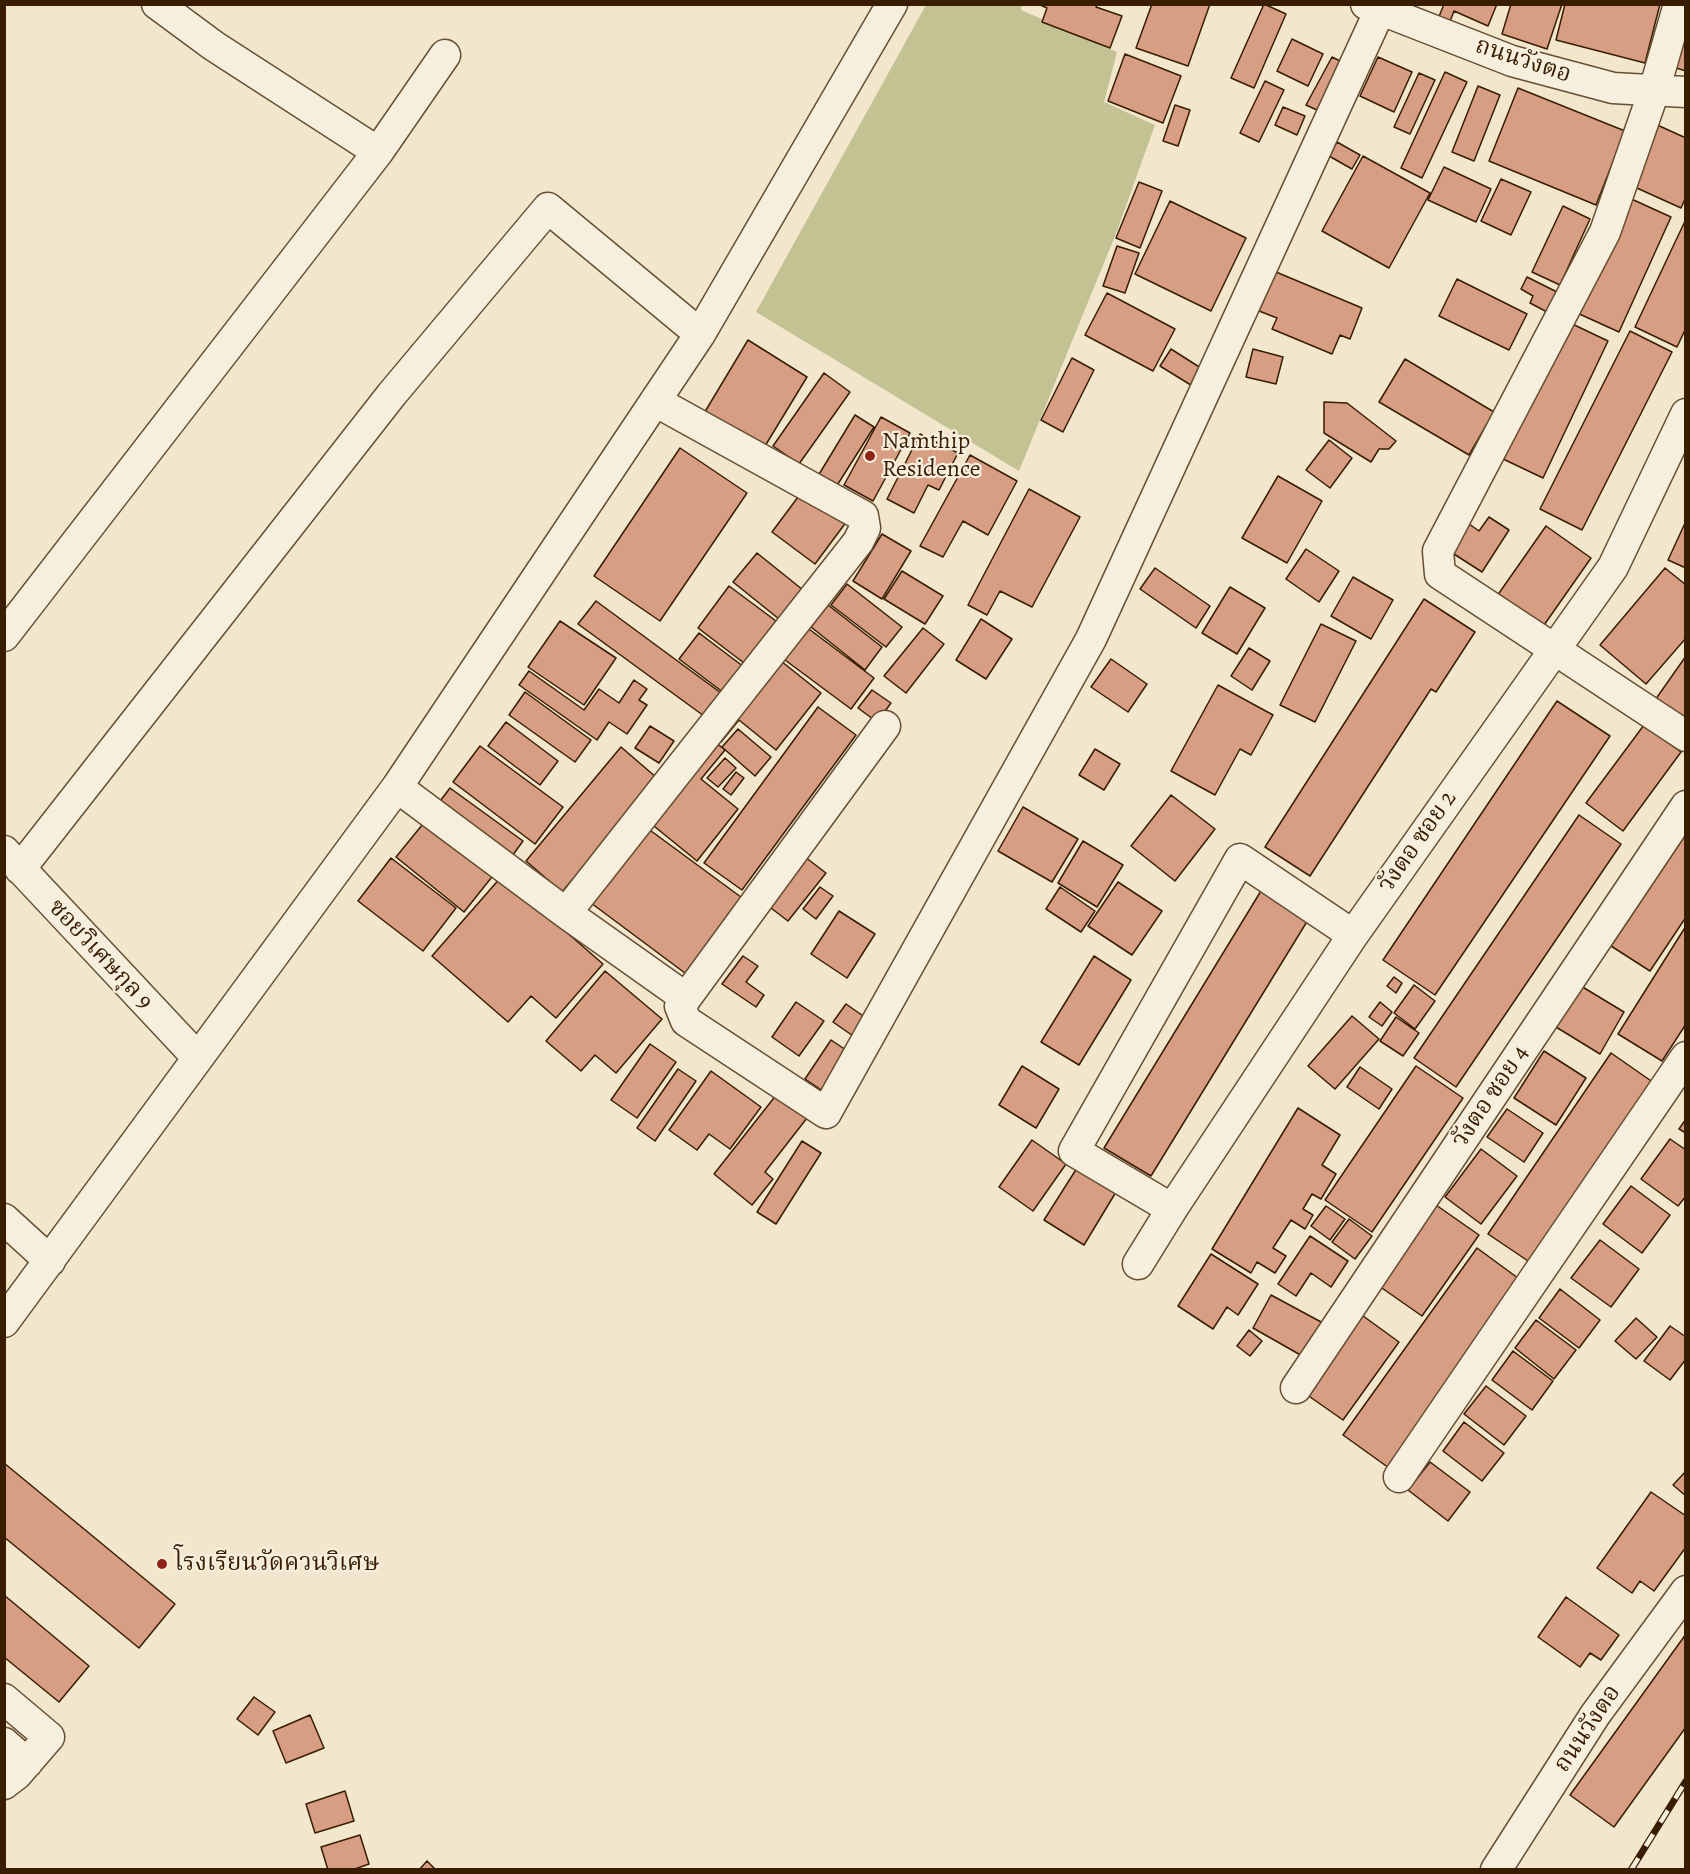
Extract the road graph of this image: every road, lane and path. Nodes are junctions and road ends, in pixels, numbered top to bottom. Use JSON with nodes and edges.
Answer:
{"nodes":[{"id":1,"x":158,"y":4,"type":"edge"},
{"id":2,"x":892,"y":4,"type":"edge"},
{"id":3,"x":1678,"y":4,"type":"edge"},
{"id":4,"x":1373,"y":7,"type":"edge"},
{"id":5,"x":445,"y":55,"type":"dead end"},
{"id":6,"x":1654,"y":92,"type":"junction"},
{"id":7,"x":1686,"y":92,"type":"edge"},
{"id":8,"x":378,"y":152,"type":"junction"},
{"id":9,"x":700,"y":334,"type":"junction"},
{"id":10,"x":655,"y":401,"type":"junction"},
{"id":11,"x":1686,"y":414,"type":"edge"},
{"id":12,"x":4,"y":636,"type":"edge"},
{"id":13,"x":1553,"y":651,"type":"junction"},
{"id":14,"x":885,"y":726,"type":"dead end"},
{"id":15,"x":1686,"y":736,"type":"edge"},
{"id":16,"x":397,"y":787,"type":"junction"},
{"id":17,"x":1686,"y":806,"type":"edge"},
{"id":18,"x":12,"y":860,"type":"edge"},
{"id":19,"x":566,"y":913,"type":"junction"},
{"id":20,"x":1353,"y":935,"type":"junction"},
{"id":21,"x":686,"y":998,"type":"junction"},
{"id":22,"x":197,"y":1057,"type":"junction"},
{"id":23,"x":1686,"y":1058,"type":"edge"},
{"id":24,"x":1172,"y":1209,"type":"junction"},
{"id":25,"x":4,"y":1219,"type":"edge"},
{"id":26,"x":50,"y":1261,"type":"junction"},
{"id":27,"x":1138,"y":1264,"type":"dead end"},
{"id":28,"x":4,"y":1322,"type":"edge"},
{"id":29,"x":1296,"y":1388,"type":"dead end"},
{"id":30,"x":1399,"y":1477,"type":"dead end"},
{"id":31,"x":1686,"y":1591,"type":"edge"},
{"id":32,"x":4,"y":1699,"type":"edge"},
{"id":33,"x":4,"y":1743,"type":"edge"},
{"id":34,"x":27,"y":1763,"type":"junction"},
{"id":35,"x":4,"y":1784,"type":"edge"},
{"id":36,"x":1496,"y":1869,"type":"edge"}],
"edges":[{"from":1,"to":8,"type":"street"},
{"from":2,"to":9,"type":"street"},
{"from":3,"to":6,"type":"street"},
{"from":4,"to":6,"type":"street","name":"ถนนวังตอ"},
{"from":4,"to":21,"type":"street"},
{"from":5,"to":8,"type":"street"},
{"from":6,"to":7,"type":"street","name":"ถนนวังตอ"},
{"from":6,"to":13,"type":"street"},
{"from":8,"to":12,"type":"street"},
{"from":9,"to":10,"type":"street"},
{"from":9,"to":18,"type":"street"},
{"from":10,"to":16,"type":"street"},
{"from":10,"to":19,"type":"street"},
{"from":11,"to":13,"type":"street","name":"วังตอ ซอย 2"},
{"from":13,"to":15,"type":"street"},
{"from":13,"to":20,"type":"street","name":"วังตอ ซอย 2"},
{"from":14,"to":21,"type":"street"},
{"from":16,"to":19,"type":"street"},
{"from":16,"to":22,"type":"street"},
{"from":17,"to":29,"type":"street","name":"วังตอ ซอย 4"},
{"from":18,"to":22,"type":"street","name":"ซอยวิเศษกุล 9"},
{"from":19,"to":21,"type":"street"},
{"from":20,"to":24,"type":"street","name":"วังตอ ซอย 2"},
{"from":20,"to":24,"type":"street"},
{"from":22,"to":26,"type":"street"},
{"from":23,"to":30,"type":"street"},
{"from":24,"to":27,"type":"street","name":"วังตอ ซอย 2"},
{"from":25,"to":26,"type":"street"},
{"from":26,"to":28,"type":"street"},
{"from":31,"to":36,"type":"street","name":"ถนนวังตอ"},
{"from":32,"to":34,"type":"street"},
{"from":33,"to":34,"type":"street"},
{"from":34,"to":35,"type":"street"}]}
